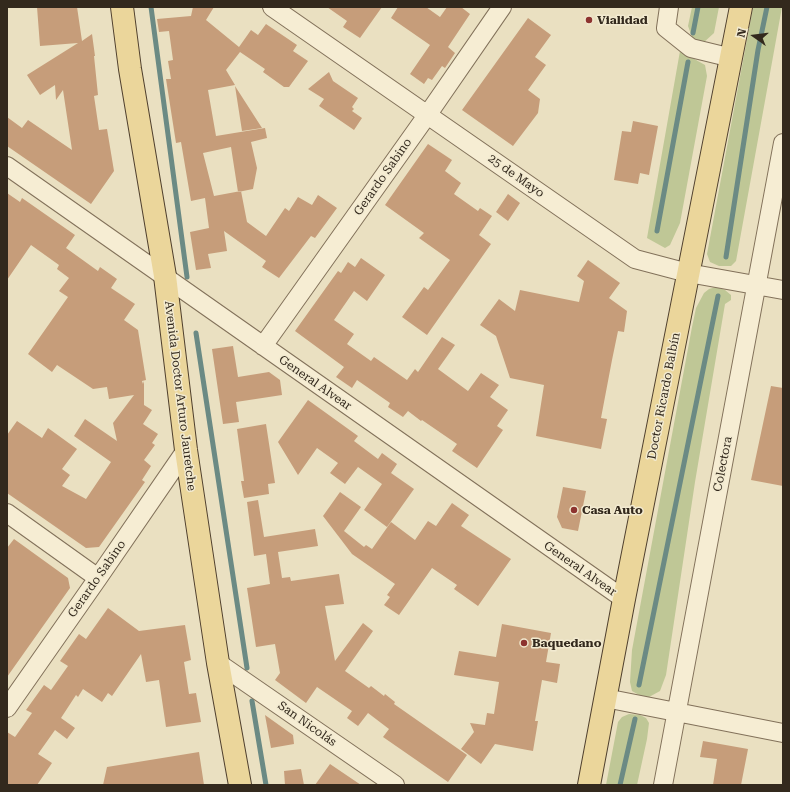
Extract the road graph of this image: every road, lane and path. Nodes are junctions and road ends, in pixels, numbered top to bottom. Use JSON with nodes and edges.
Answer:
{"nodes":[{"id":1,"x":122,"y":7,"type":"edge"},
{"id":2,"x":272,"y":7,"type":"edge"},
{"id":3,"x":502,"y":7,"type":"edge"},
{"id":4,"x":669,"y":7,"type":"edge"},
{"id":5,"x":741,"y":7,"type":"edge"},
{"id":6,"x":732,"y":58,"type":"junction"},
{"id":7,"x":428,"y":114,"type":"junction"},
{"id":8,"x":783,"y":143,"type":"edge"},
{"id":9,"x":7,"y":166,"type":"edge"},
{"id":10,"x":688,"y":273,"type":"junction"},
{"id":11,"x":165,"y":276,"type":"junction"},
{"id":12,"x":756,"y":285,"type":"junction"},
{"id":13,"x":783,"y":290,"type":"edge"},
{"id":14,"x":263,"y":346,"type":"junction"},
{"id":15,"x":186,"y":450,"type":"junction"},
{"id":16,"x":7,"y":513,"type":"edge"},
{"id":17,"x":98,"y":578,"type":"junction"},
{"id":18,"x":624,"y":599,"type":"junction"},
{"id":19,"x":218,"y":663,"type":"junction"},
{"id":20,"x":605,"y":698,"type":"junction"},
{"id":21,"x":7,"y":708,"type":"edge"},
{"id":22,"x":676,"y":712,"type":"junction"},
{"id":23,"x":783,"y":733,"type":"edge"},
{"id":24,"x":240,"y":785,"type":"edge"},
{"id":25,"x":395,"y":785,"type":"edge"},
{"id":26,"x":589,"y":785,"type":"edge"},
{"id":27,"x":663,"y":785,"type":"edge"}],
"edges":[{"from":1,"to":11,"type":"main road","name":"Avenida Doctor Arturo Jauretche"},
{"from":2,"to":7,"type":"street","name":"25 de Mayo"},
{"from":3,"to":7,"type":"street","name":"Gerardo Sabino"},
{"from":4,"to":6,"type":"street"},
{"from":5,"to":6,"type":"main road","name":"Doctor Ricardo Balbín"},
{"from":6,"to":10,"type":"main road","name":"Doctor Ricardo Balbín"},
{"from":7,"to":10,"type":"street","name":"25 de Mayo"},
{"from":7,"to":14,"type":"street","name":"Gerardo Sabino"},
{"from":8,"to":12,"type":"street","name":"Colectora"},
{"from":9,"to":11,"type":"street","name":"General Alvear"},
{"from":10,"to":12,"type":"street","name":"25 de Mayo"},
{"from":10,"to":18,"type":"main road","name":"Doctor Ricardo Balbín"},
{"from":11,"to":14,"type":"street","name":"General Alvear"},
{"from":11,"to":15,"type":"main road","name":"Avenida Doctor Arturo Jauretche"},
{"from":12,"to":13,"type":"street","name":"25 de Mayo"},
{"from":12,"to":22,"type":"street","name":"Colectora"},
{"from":14,"to":18,"type":"street","name":"General Alvear"},
{"from":15,"to":17,"type":"street","name":"Gerardo Sabino"},
{"from":15,"to":19,"type":"main road","name":"Avenida Doctor Arturo Jauretche"},
{"from":16,"to":17,"type":"street"},
{"from":17,"to":21,"type":"street","name":"Gerardo Sabino"},
{"from":18,"to":20,"type":"main road","name":"Doctor Ricardo Balbín"},
{"from":19,"to":24,"type":"main road","name":"Avenida Doctor Arturo Jauretche"},
{"from":19,"to":25,"type":"street","name":"San Nicolás"},
{"from":20,"to":22,"type":"street"},
{"from":20,"to":26,"type":"main road","name":"Doctor Ricardo Balbín"},
{"from":22,"to":23,"type":"street"},
{"from":22,"to":27,"type":"street","name":"Colectora"}]}
